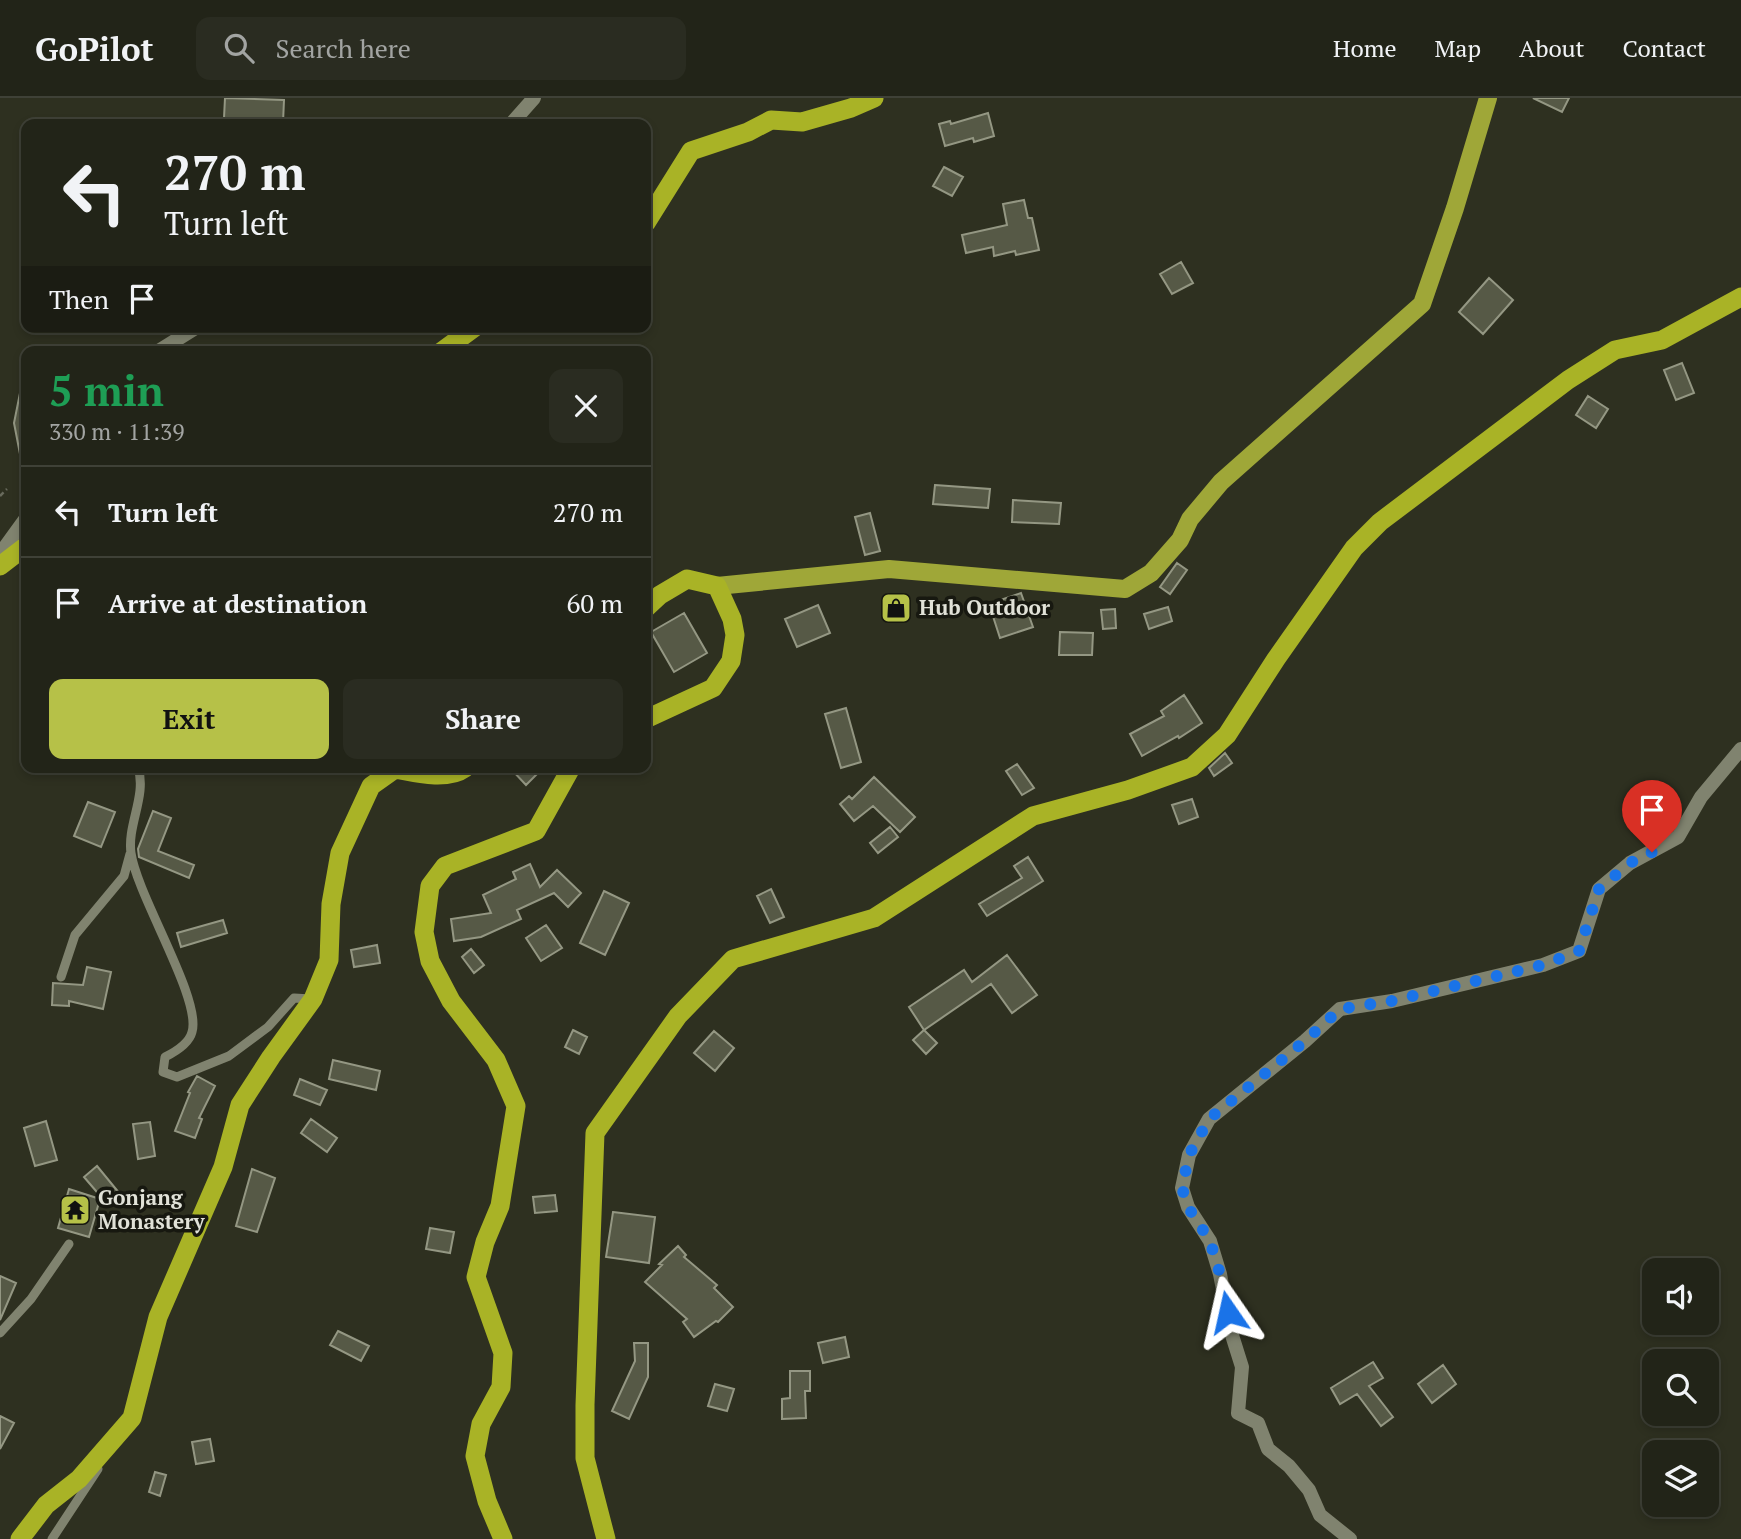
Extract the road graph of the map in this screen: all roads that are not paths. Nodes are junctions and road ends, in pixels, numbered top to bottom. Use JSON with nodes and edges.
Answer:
{"nodes":[{"id":1,"x":534,"y":98,"type":"edge"},
{"id":2,"x":874,"y":98,"type":"edge"},
{"id":3,"x":1488,"y":98,"type":"edge"},
{"id":4,"x":515,"y":119,"type":"edge"},
{"id":5,"x":651,"y":215,"type":"edge"},
{"id":6,"x":1741,"y":297,"type":"edge"},
{"id":7,"x":187,"y":333,"type":"edge"},
{"id":8,"x":467,"y":333,"type":"edge"},
{"id":9,"x":167,"y":346,"type":"edge"},
{"id":10,"x":449,"y":346,"type":"edge"},
{"id":11,"x":21,"y":525,"type":"edge"},
{"id":12,"x":21,"y":550,"type":"edge"},
{"id":13,"x":0,"y":554,"type":"edge"},
{"id":14,"x":0,"y":566,"type":"edge"},
{"id":15,"x":717,"y":586,"type":"junction"},
{"id":16,"x":651,"y":603,"type":"edge"},
{"id":17,"x":651,"y":717,"type":"edge"},
{"id":18,"x":1741,"y":749,"type":"edge"},
{"id":19,"x":140,"y":773,"type":"edge"},
{"id":20,"x":389,"y":773,"type":"edge"},
{"id":21,"x":419,"y":773,"type":"edge"},
{"id":22,"x":450,"y":773,"type":"edge"},
{"id":23,"x":568,"y":773,"type":"edge"},
{"id":24,"x":131,"y":853,"type":"junction"},
{"id":25,"x":61,"y":977,"type":"dead end"},
{"id":26,"x":313,"y":999,"type":"junction"},
{"id":27,"x":69,"y":1244,"type":"dead end"},
{"id":28,"x":0,"y":1333,"type":"edge"},
{"id":29,"x":132,"y":1418,"type":"junction"},
{"id":30,"x":20,"y":1539,"type":"edge"},
{"id":31,"x":52,"y":1539,"type":"edge"},
{"id":32,"x":503,"y":1539,"type":"edge"},
{"id":33,"x":606,"y":1539,"type":"edge"},
{"id":34,"x":1350,"y":1539,"type":"edge"}],
"edges":[{"from":1,"to":4,"type":"street"},
{"from":2,"to":5,"type":"highway"},
{"from":3,"to":15,"type":"main road"},
{"from":6,"to":33,"type":"highway"},
{"from":7,"to":9,"type":"street"},
{"from":8,"to":10,"type":"highway"},
{"from":11,"to":13,"type":"street"},
{"from":12,"to":14,"type":"highway"},
{"from":15,"to":16,"type":"highway"},
{"from":15,"to":17,"type":"highway"},
{"from":18,"to":34,"type":"street"},
{"from":19,"to":24,"type":"lane"},
{"from":20,"to":26,"type":"highway"},
{"from":21,"to":22,"type":"highway"},
{"from":23,"to":32,"type":"highway"},
{"from":24,"to":25,"type":"lane"},
{"from":24,"to":26,"type":"lane"},
{"from":26,"to":29,"type":"highway"},
{"from":27,"to":28,"type":"lane"},
{"from":29,"to":30,"type":"highway"},
{"from":29,"to":31,"type":"lane"}]}
